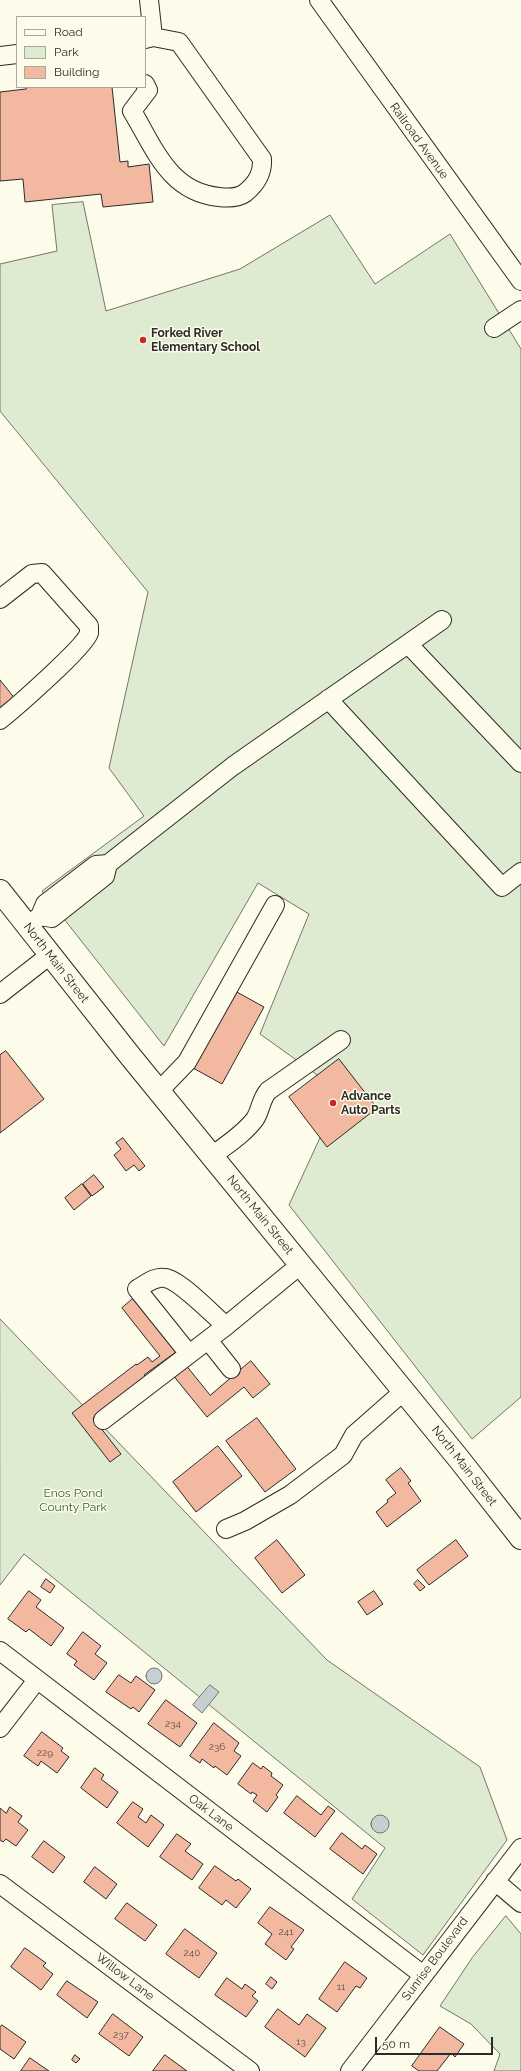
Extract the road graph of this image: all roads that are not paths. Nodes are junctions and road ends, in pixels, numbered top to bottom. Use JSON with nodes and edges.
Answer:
{"nodes":[{"id":1,"x":149,"y":0,"type":"edge"},
{"id":2,"x":319,"y":0,"type":"edge"},
{"id":3,"x":149,"y":38,"type":"edge"},
{"id":4,"x":16,"y":54,"type":"edge"},
{"id":5,"x":0,"y":56,"type":"edge"},
{"id":6,"x":147,"y":87,"type":"edge"},
{"id":7,"x":521,"y":281,"type":"edge"},
{"id":8,"x":521,"y":310,"type":"edge"},
{"id":9,"x":494,"y":328,"type":"dead end"},
{"id":10,"x":0,"y":599,"type":"edge"},
{"id":11,"x":442,"y":620,"type":"dead end"},
{"id":12,"x":408,"y":644,"type":"junction"},
{"id":13,"x":328,"y":699,"type":"junction"},
{"id":14,"x":0,"y":720,"type":"edge"},
{"id":15,"x":521,"y":763,"type":"edge"},
{"id":16,"x":521,"y":872,"type":"edge"},
{"id":17,"x":0,"y":891,"type":"edge"},
{"id":18,"x":275,"y":905,"type":"dead end"},
{"id":19,"x":34,"y":921,"type":"junction"},
{"id":20,"x":50,"y":955,"type":"junction"},
{"id":21,"x":0,"y":994,"type":"edge"},
{"id":22,"x":342,"y":1040,"type":"dead end"},
{"id":23,"x":159,"y":1091,"type":"junction"},
{"id":24,"x":212,"y":1156,"type":"junction"},
{"id":25,"x":300,"y":1264,"type":"junction"},
{"id":26,"x":226,"y":1326,"type":"junction"},
{"id":27,"x":208,"y":1340,"type":"junction"},
{"id":28,"x":189,"y":1354,"type":"junction"},
{"id":29,"x":230,"y":1369,"type":"dead end"},
{"id":30,"x":404,"y":1391,"type":"junction"},
{"id":31,"x":103,"y":1420,"type":"dead end"},
{"id":32,"x":226,"y":1529,"type":"dead end"},
{"id":33,"x":521,"y":1538,"type":"edge"},
{"id":34,"x":0,"y":1651,"type":"edge"},
{"id":35,"x":37,"y":1680,"type":"junction"},
{"id":36,"x":0,"y":1728,"type":"edge"},
{"id":37,"x":521,"y":1848,"type":"edge"},
{"id":38,"x":495,"y":1881,"type":"junction"},
{"id":39,"x":0,"y":1884,"type":"edge"},
{"id":40,"x":521,"y":1903,"type":"edge"},
{"id":41,"x":422,"y":1976,"type":"junction"},
{"id":42,"x":250,"y":2071,"type":"edge"},
{"id":43,"x":350,"y":2071,"type":"edge"}],
"edges":[{"from":1,"to":3,"type":"street"},
{"from":2,"to":7,"type":"street","name":"Railroad Avenue"},
{"from":3,"to":6,"type":"street"},
{"from":4,"to":5,"type":"street"},
{"from":8,"to":9,"type":"street"},
{"from":10,"to":14,"type":"street"},
{"from":11,"to":12,"type":"street"},
{"from":12,"to":13,"type":"street"},
{"from":12,"to":15,"type":"street"},
{"from":13,"to":16,"type":"street"},
{"from":13,"to":19,"type":"street"},
{"from":17,"to":19,"type":"highway","name":"North Main Street"},
{"from":18,"to":23,"type":"street"},
{"from":19,"to":20,"type":"highway","name":"North Main Street"},
{"from":20,"to":21,"type":"street"},
{"from":20,"to":23,"type":"highway","name":"North Main Street"},
{"from":22,"to":24,"type":"street"},
{"from":23,"to":24,"type":"highway","name":"North Main Street"},
{"from":24,"to":25,"type":"highway","name":"North Main Street"},
{"from":25,"to":26,"type":"street"},
{"from":25,"to":30,"type":"highway","name":"North Main Street"},
{"from":26,"to":27,"type":"street"},
{"from":26,"to":28,"type":"street"},
{"from":27,"to":28,"type":"street"},
{"from":27,"to":29,"type":"street"},
{"from":28,"to":31,"type":"street"},
{"from":30,"to":32,"type":"street"},
{"from":30,"to":33,"type":"highway","name":"North Main Street"},
{"from":34,"to":35,"type":"street","name":"Oak Lane"},
{"from":35,"to":36,"type":"street"},
{"from":35,"to":41,"type":"street","name":"Oak Lane"},
{"from":37,"to":38,"type":"street","name":"Sunrise Boulevard"},
{"from":38,"to":40,"type":"street"},
{"from":38,"to":41,"type":"street","name":"Sunrise Boulevard"},
{"from":39,"to":42,"type":"street","name":"Willow Lane"},
{"from":41,"to":43,"type":"street","name":"Sunrise Boulevard"}]}
